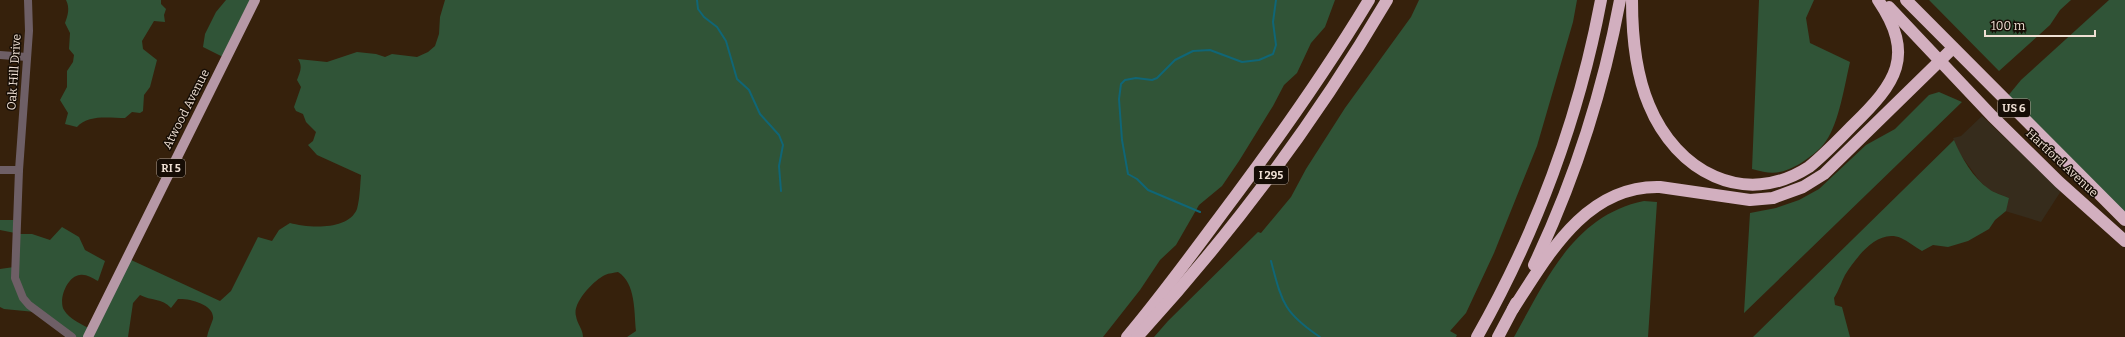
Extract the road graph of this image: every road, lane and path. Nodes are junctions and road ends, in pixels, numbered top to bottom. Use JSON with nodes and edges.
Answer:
{"nodes":[{"id":1,"x":28,"y":0,"type":"edge"},
{"id":2,"x":255,"y":0,"type":"edge"},
{"id":3,"x":1362,"y":0,"type":"edge"},
{"id":4,"x":1369,"y":0,"type":"edge"},
{"id":5,"x":1387,"y":0,"type":"edge"},
{"id":6,"x":1602,"y":0,"type":"edge"},
{"id":7,"x":1620,"y":0,"type":"edge"},
{"id":8,"x":1632,"y":0,"type":"edge"},
{"id":9,"x":1878,"y":0,"type":"edge"},
{"id":10,"x":1882,"y":0,"type":"edge"},
{"id":11,"x":1906,"y":0,"type":"edge"},
{"id":12,"x":1953,"y":48,"type":"junction"},
{"id":13,"x":0,"y":55,"type":"edge"},
{"id":14,"x":27,"y":57,"type":"junction"},
{"id":15,"x":1940,"y":61,"type":"junction"},
{"id":16,"x":1315,"y":86,"type":"junction"},
{"id":17,"x":0,"y":170,"type":"edge"},
{"id":18,"x":19,"y":170,"type":"junction"},
{"id":19,"x":2125,"y":220,"type":"edge"},
{"id":20,"x":2125,"y":242,"type":"edge"},
{"id":21,"x":1513,"y":309,"type":"junction"},
{"id":22,"x":72,"y":337,"type":"edge"},
{"id":23,"x":88,"y":337,"type":"edge"},
{"id":24,"x":1127,"y":337,"type":"edge"},
{"id":25,"x":1137,"y":337,"type":"edge"},
{"id":26,"x":1477,"y":337,"type":"edge"},
{"id":27,"x":1498,"y":337,"type":"edge"}],
"edges":[{"from":1,"to":14,"type":"street","name":"Oak Hill Drive"},
{"from":2,"to":23,"type":"main road","name":"Atwood Avenue","number":"RI 5"},
{"from":3,"to":16,"type":"highway"},
{"from":4,"to":16,"type":"highway"},
{"from":5,"to":25,"type":"highway","number":"I 295"},
{"from":6,"to":26,"type":"highway"},
{"from":7,"to":21,"type":"highway"},
{"from":8,"to":9,"type":"highway"},
{"from":10,"to":15,"type":"highway","name":"Hartford Avenue","number":"US 6"},
{"from":11,"to":12,"type":"highway","name":"Hartford Avenue","number":"US 6"},
{"from":12,"to":15,"type":"highway"},
{"from":12,"to":19,"type":"highway","name":"Hartford Avenue","number":"US 6"},
{"from":13,"to":14,"type":"street"},
{"from":14,"to":18,"type":"street","name":"Oak Hill Drive"},
{"from":15,"to":20,"type":"highway","name":"Hartford Avenue","number":"US 6"},
{"from":15,"to":21,"type":"highway"},
{"from":16,"to":24,"type":"highway"},
{"from":17,"to":18,"type":"street"},
{"from":18,"to":22,"type":"street","name":"Oak Hill Drive"},
{"from":21,"to":27,"type":"highway"}]}
